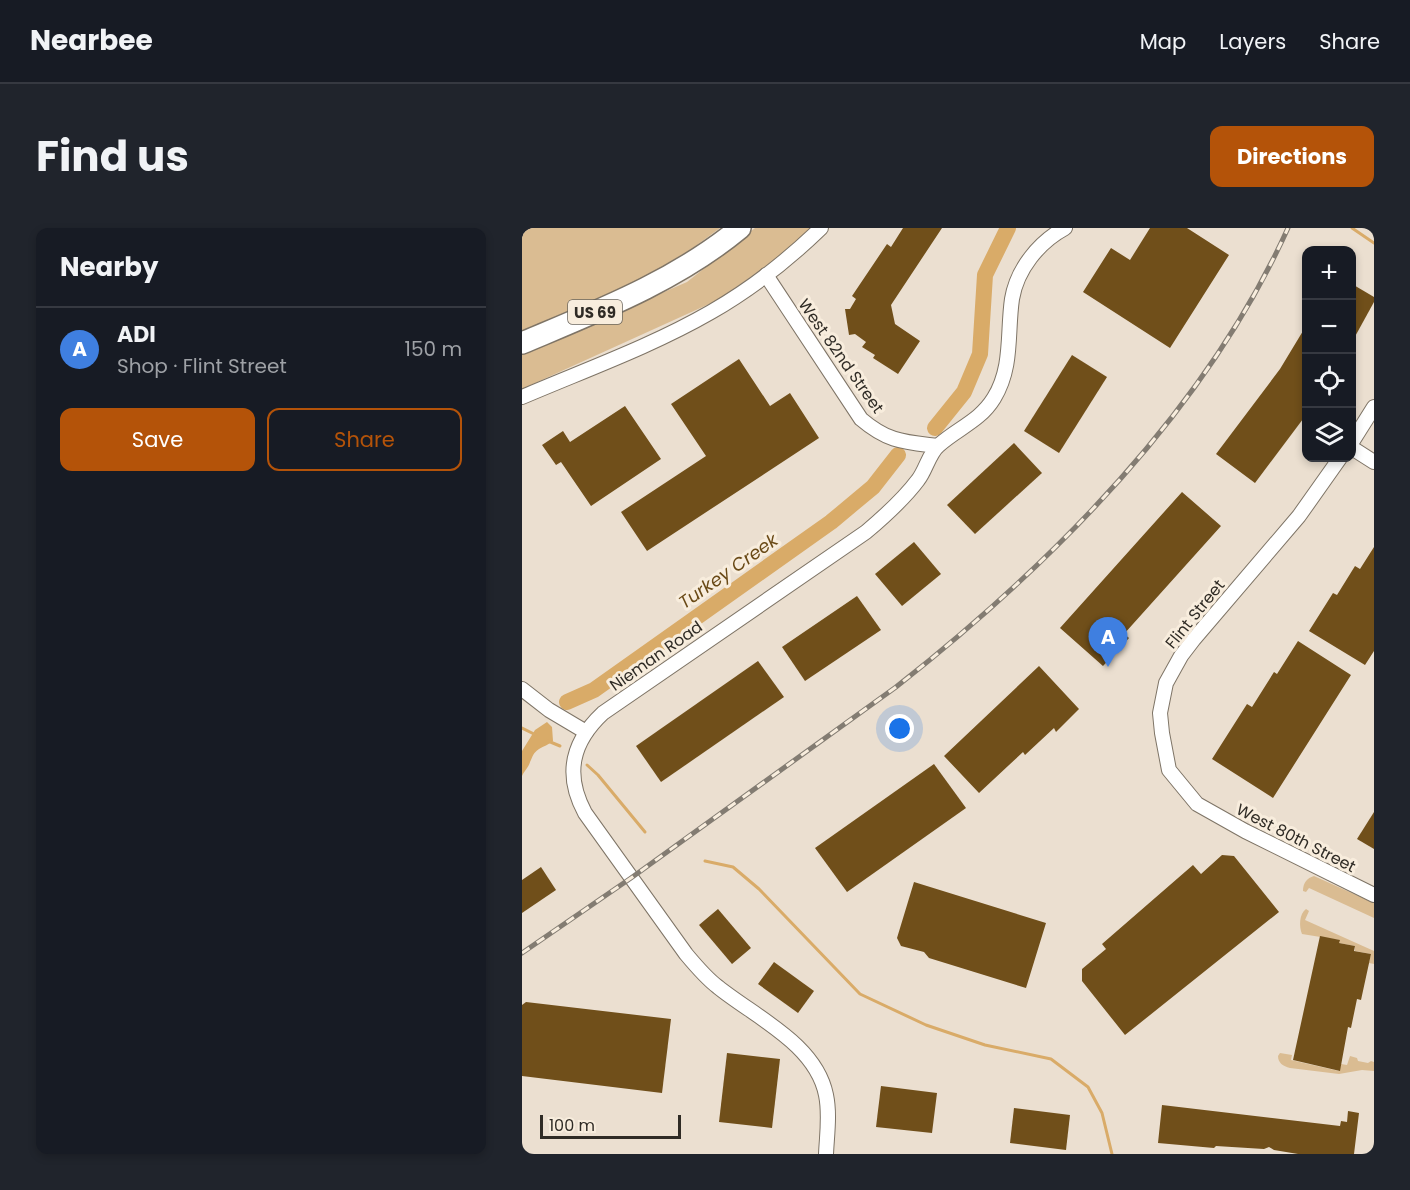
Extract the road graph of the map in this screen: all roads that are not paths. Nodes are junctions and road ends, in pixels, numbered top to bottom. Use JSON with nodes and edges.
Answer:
{"nodes":[{"id":1,"x":740,"y":228,"type":"edge"},
{"id":2,"x":821,"y":228,"type":"edge"},
{"id":3,"x":1065,"y":228,"type":"edge"},
{"id":4,"x":766,"y":275,"type":"junction"},
{"id":5,"x":522,"y":343,"type":"edge"},
{"id":6,"x":522,"y":397,"type":"edge"},
{"id":7,"x":1374,"y":407,"type":"edge"},
{"id":8,"x":1356,"y":436,"type":"edge"},
{"id":9,"x":937,"y":446,"type":"junction"},
{"id":10,"x":1356,"y":451,"type":"edge"},
{"id":11,"x":1338,"y":462,"type":"edge"},
{"id":12,"x":1374,"y":462,"type":"edge"},
{"id":13,"x":522,"y":689,"type":"edge"},
{"id":14,"x":586,"y":732,"type":"junction"},
{"id":15,"x":1204,"y":808,"type":"joint"},
{"id":16,"x":1374,"y":895,"type":"edge"},
{"id":17,"x":826,"y":1154,"type":"edge"}],
"edges":[{"from":1,"to":5,"type":"highway","number":"US 69"},
{"from":2,"to":4,"type":"street"},
{"from":3,"to":9,"type":"street","name":"Nieman Road"},
{"from":4,"to":6,"type":"street"},
{"from":4,"to":9,"type":"street","name":"West 82nd Street"},
{"from":7,"to":8,"type":"street"},
{"from":9,"to":14,"type":"street","name":"Nieman Road"},
{"from":10,"to":12,"type":"street"},
{"from":11,"to":15,"type":"street","name":"Flint Street"},
{"from":13,"to":14,"type":"street"},
{"from":14,"to":17,"type":"street","name":"Nieman Road"},
{"from":15,"to":16,"type":"street","name":"West 80th Street"}]}
